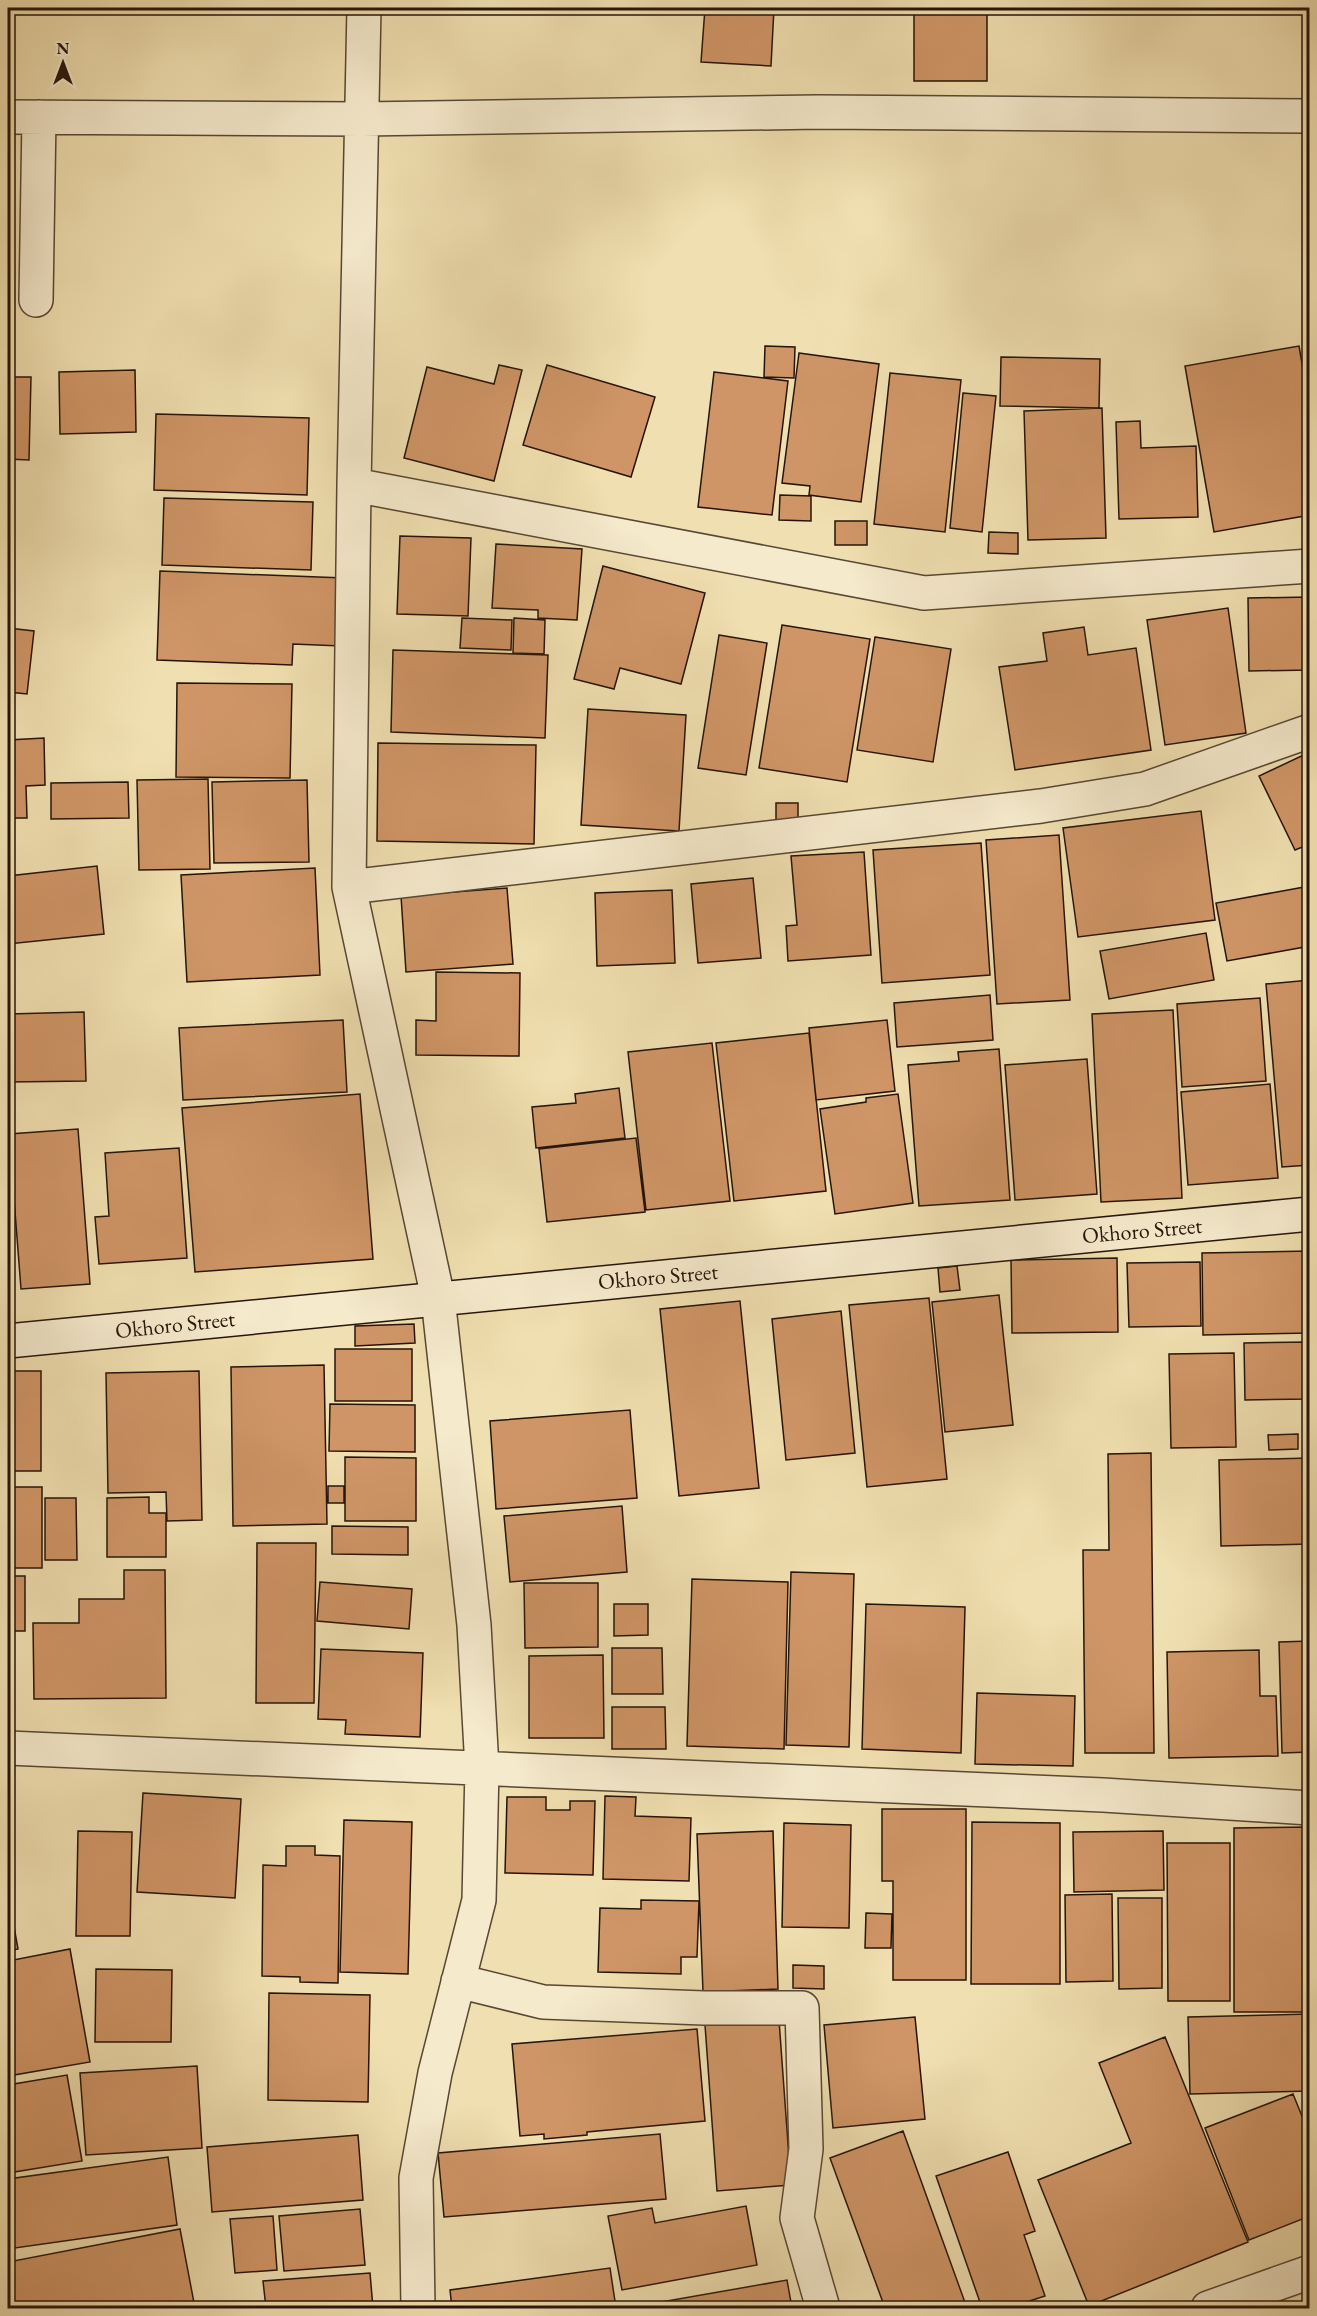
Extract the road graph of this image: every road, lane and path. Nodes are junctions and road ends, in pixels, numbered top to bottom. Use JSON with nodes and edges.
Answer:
{"nodes":[{"id":1,"x":364,"y":8,"type":"edge"},
{"id":2,"x":1310,"y":116,"type":"edge"},
{"id":3,"x":23,"y":117,"type":"edge"},
{"id":4,"x":363,"y":119,"type":"junction"},
{"id":5,"x":36,"y":300,"type":"dead end"},
{"id":6,"x":354,"y":485,"type":"junction"},
{"id":7,"x":1310,"y":566,"type":"edge"},
{"id":8,"x":1310,"y":731,"type":"edge"},
{"id":9,"x":349,"y":887,"type":"junction"},
{"id":10,"x":1310,"y":1214,"type":"edge"},
{"id":11,"x":438,"y":1298,"type":"junction"},
{"id":12,"x":8,"y":1341,"type":"edge"},
{"id":13,"x":8,"y":1748,"type":"edge"},
{"id":14,"x":482,"y":1768,"type":"junction"},
{"id":15,"x":1310,"y":1808,"type":"edge"},
{"id":16,"x":458,"y":1981,"type":"junction"},
{"id":17,"x":1310,"y":2272,"type":"edge"},
{"id":18,"x":418,"y":2308,"type":"edge"},
{"id":19,"x":823,"y":2308,"type":"edge"},
{"id":20,"x":1208,"y":2308,"type":"edge"}],
"edges":[{"from":1,"to":4,"type":"street"},
{"from":2,"to":4,"type":"street"},
{"from":3,"to":4,"type":"street"},
{"from":3,"to":5,"type":"street"},
{"from":4,"to":6,"type":"street"},
{"from":6,"to":7,"type":"street"},
{"from":6,"to":9,"type":"street"},
{"from":8,"to":9,"type":"street"},
{"from":9,"to":11,"type":"street"},
{"from":10,"to":11,"type":"street","name":"Okhoro Street"},
{"from":11,"to":12,"type":"street","name":"Okhoro Street"},
{"from":11,"to":14,"type":"street"},
{"from":13,"to":14,"type":"street"},
{"from":14,"to":15,"type":"street"},
{"from":14,"to":16,"type":"street"},
{"from":16,"to":18,"type":"street"},
{"from":16,"to":19,"type":"street"},
{"from":17,"to":20,"type":"street"}]}
